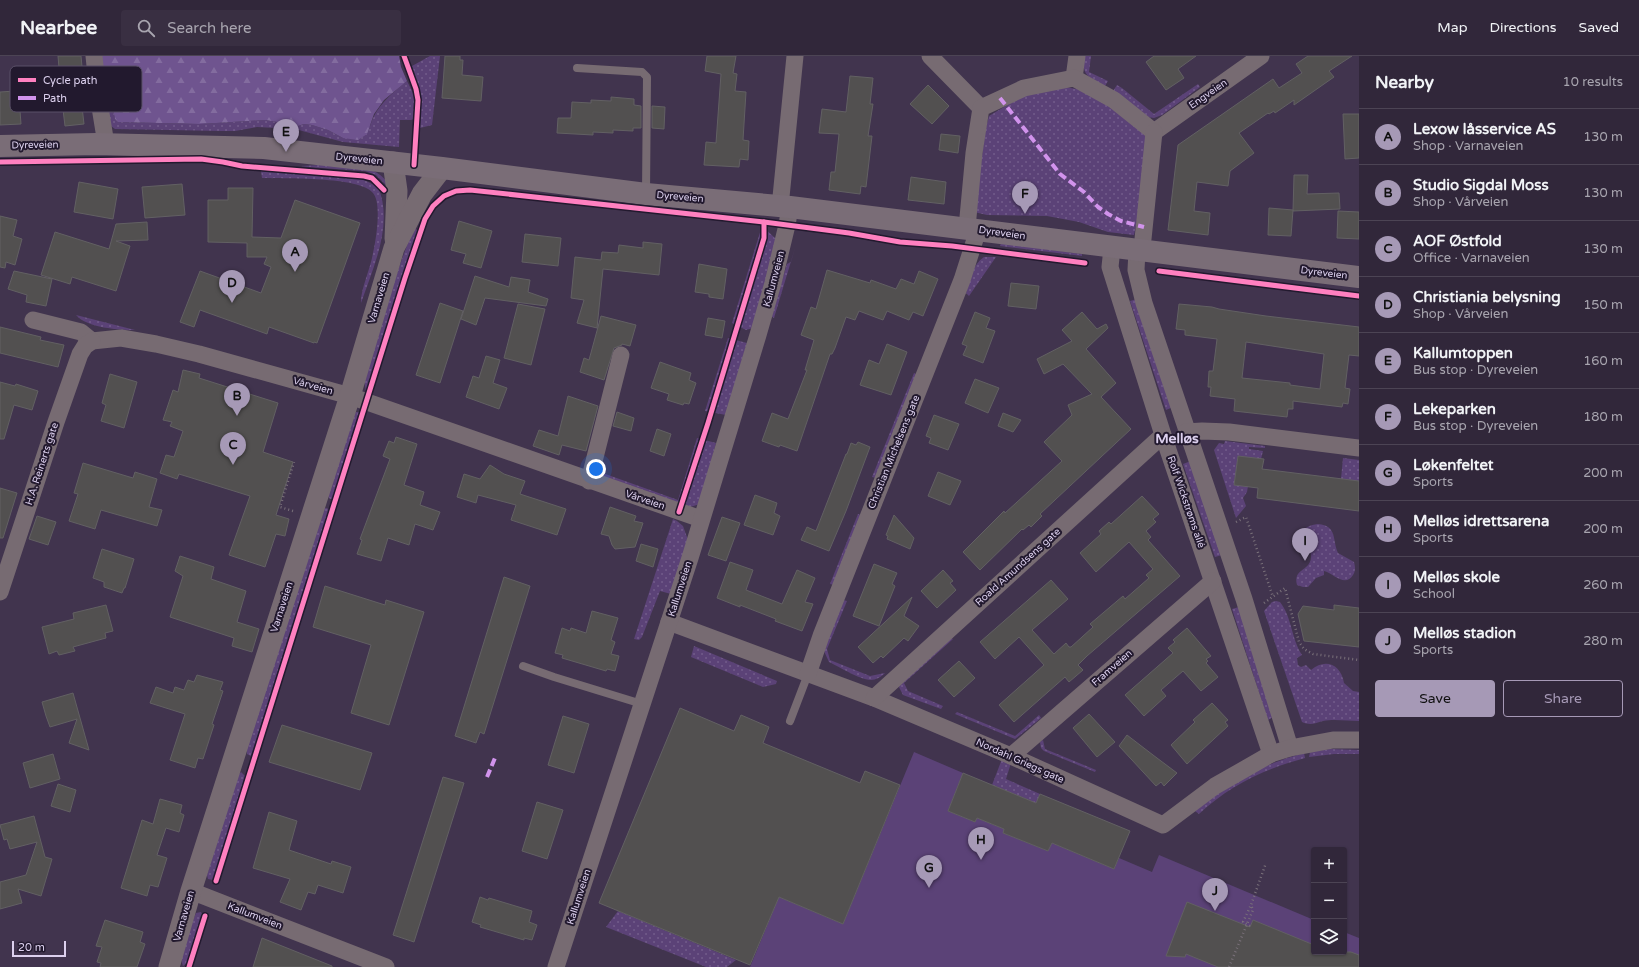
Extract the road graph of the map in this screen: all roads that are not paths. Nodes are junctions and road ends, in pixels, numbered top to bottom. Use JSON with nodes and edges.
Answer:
{"nodes":[{"id":1,"x":94,"y":56,"type":"edge"},
{"id":2,"x":795,"y":56,"type":"edge"},
{"id":3,"x":930,"y":56,"type":"edge"},
{"id":4,"x":1076,"y":56,"type":"edge"},
{"id":5,"x":1261,"y":56,"type":"edge"},
{"id":6,"x":95,"y":66,"type":"edge"},
{"id":7,"x":577,"y":68,"type":"dead end"},
{"id":8,"x":1074,"y":78,"type":"junction"},
{"id":9,"x":981,"y":108,"type":"junction"},
{"id":10,"x":101,"y":112,"type":"edge"},
{"id":11,"x":1154,"y":132,"type":"junction"},
{"id":12,"x":106,"y":144,"type":"junction"},
{"id":13,"x":0,"y":146,"type":"edge"},
{"id":14,"x":393,"y":162,"type":"junction"},
{"id":15,"x":442,"y":168,"type":"junction"},
{"id":16,"x":646,"y":194,"type":"junction"},
{"id":17,"x":785,"y":207,"type":"junction"},
{"id":18,"x":972,"y":229,"type":"junction"},
{"id":19,"x":1140,"y":245,"type":"junction"},
{"id":20,"x":394,"y":248,"type":"junction"},
{"id":21,"x":1112,"y":248,"type":"junction"},
{"id":22,"x":1359,"y":277,"type":"edge"},
{"id":23,"x":33,"y":320,"type":"dead end"},
{"id":24,"x":92,"y":341,"type":"junction"},
{"id":25,"x":621,"y":354,"type":"dead end"},
{"id":26,"x":350,"y":396,"type":"junction"},
{"id":27,"x":1186,"y":432,"type":"junction"},
{"id":28,"x":1163,"y":435,"type":"junction"},
{"id":29,"x":1359,"y":448,"type":"edge"},
{"id":30,"x":589,"y":481,"type":"junction"},
{"id":31,"x":701,"y":519,"type":"junction"},
{"id":32,"x":1213,"y":581,"type":"junction"},
{"id":33,"x":0,"y":592,"type":"edge"},
{"id":34,"x":669,"y":622,"type":"junction"},
{"id":35,"x":523,"y":666,"type":"dead end"},
{"id":36,"x":808,"y":674,"type":"junction"},
{"id":37,"x":874,"y":698,"type":"junction"},
{"id":38,"x":642,"y":704,"type":"junction"},
{"id":39,"x":790,"y":721,"type":"dead end"},
{"id":40,"x":1359,"y":740,"type":"edge"},
{"id":41,"x":1290,"y":748,"type":"junction"},
{"id":42,"x":1270,"y":754,"type":"junction"},
{"id":43,"x":1011,"y":756,"type":"junction"},
{"id":44,"x":191,"y":891,"type":"junction"},
{"id":45,"x":169,"y":967,"type":"edge"},
{"id":46,"x":386,"y":967,"type":"edge"},
{"id":47,"x":556,"y":967,"type":"edge"}],
"edges":[{"from":1,"to":6,"type":"street"},
{"from":2,"to":17,"type":"street","name":"Kallumveien"},
{"from":3,"to":9,"type":"street"},
{"from":4,"to":8,"type":"street"},
{"from":5,"to":11,"type":"street","name":"Engveien"},
{"from":7,"to":16,"type":"lane"},
{"from":8,"to":9,"type":"street"},
{"from":8,"to":11,"type":"street"},
{"from":9,"to":18,"type":"street","name":"Christian Michelsens gate"},
{"from":10,"to":12,"type":"street"},
{"from":11,"to":19,"type":"street"},
{"from":12,"to":13,"type":"main road","name":"Dyreveien"},
{"from":12,"to":14,"type":"main road","name":"Dyreveien"},
{"from":14,"to":15,"type":"main road","name":"Dyreveien"},
{"from":14,"to":20,"type":"street"},
{"from":15,"to":16,"type":"main road","name":"Dyreveien"},
{"from":15,"to":20,"type":"street"},
{"from":16,"to":17,"type":"main road","name":"Dyreveien"},
{"from":17,"to":18,"type":"main road","name":"Dyreveien"},
{"from":17,"to":31,"type":"street","name":"Kallumveien"},
{"from":18,"to":21,"type":"main road","name":"Dyreveien"},
{"from":18,"to":36,"type":"street","name":"Christian Michelsens gate"},
{"from":19,"to":21,"type":"main road","name":"Dyreveien"},
{"from":19,"to":22,"type":"main road","name":"Dyreveien"},
{"from":19,"to":27,"type":"street"},
{"from":20,"to":26,"type":"street","name":"Varnaveien"},
{"from":21,"to":28,"type":"street","name":"Rolf Wickstrøms allé"},
{"from":23,"to":24,"type":"street"},
{"from":24,"to":26,"type":"street","name":"Vårveien"},
{"from":24,"to":33,"type":"street","name":"H.A. Reinerts gate"},
{"from":25,"to":30,"type":"street"},
{"from":26,"to":30,"type":"street","name":"Vårveien"},
{"from":26,"to":44,"type":"street","name":"Varnaveien"},
{"from":27,"to":29,"type":"street"},
{"from":27,"to":41,"type":"street"},
{"from":28,"to":32,"type":"street","name":"Rolf Wickstrøms allé"},
{"from":28,"to":37,"type":"street","name":"Roald Amundsens gate"},
{"from":30,"to":31,"type":"street","name":"Vårveien"},
{"from":31,"to":34,"type":"street","name":"Kallumveien"},
{"from":32,"to":42,"type":"street","name":"Rolf Wickstrøms allé"},
{"from":32,"to":43,"type":"street","name":"Framveien"},
{"from":34,"to":36,"type":"street","name":"Nordahl Griegs gate"},
{"from":34,"to":38,"type":"street","name":"Kallumveien"},
{"from":35,"to":38,"type":"lane"},
{"from":36,"to":37,"type":"street","name":"Nordahl Griegs gate"},
{"from":36,"to":39,"type":"lane"},
{"from":37,"to":43,"type":"street","name":"Nordahl Griegs gate"},
{"from":38,"to":47,"type":"street","name":"Kallumveien"},
{"from":40,"to":41,"type":"street","name":"Nordahl Griegs gate"},
{"from":41,"to":42,"type":"street","name":"Nordahl Griegs gate"},
{"from":42,"to":43,"type":"street","name":"Nordahl Griegs gate"},
{"from":44,"to":45,"type":"street","name":"Varnaveien"},
{"from":44,"to":46,"type":"street","name":"Kallumveien"}]}
